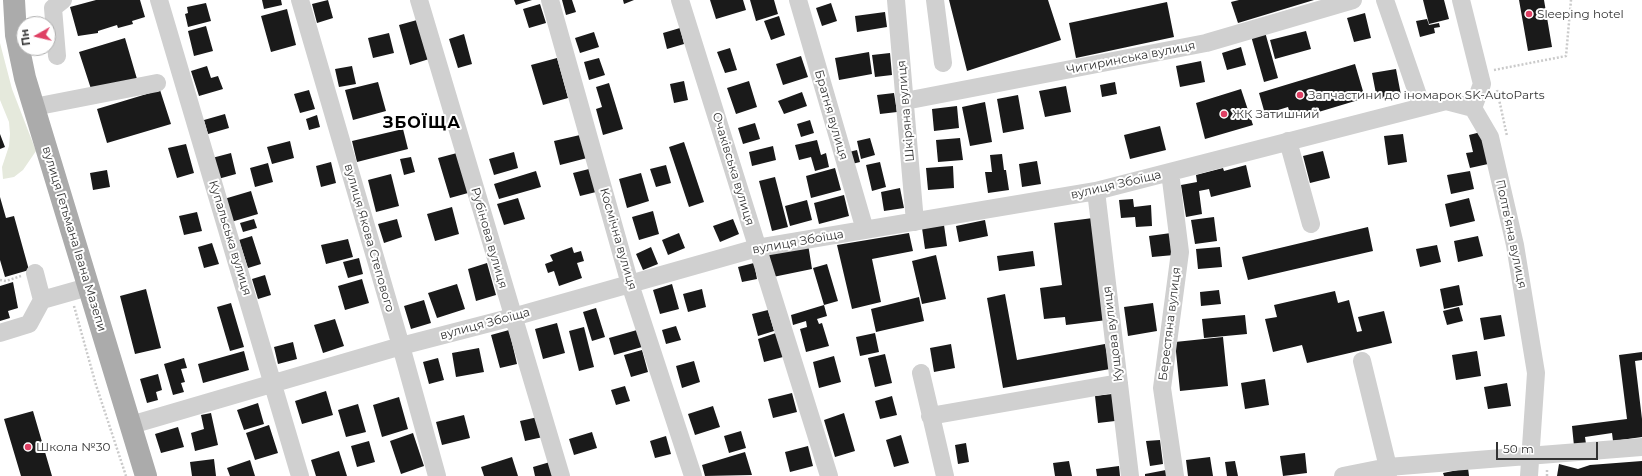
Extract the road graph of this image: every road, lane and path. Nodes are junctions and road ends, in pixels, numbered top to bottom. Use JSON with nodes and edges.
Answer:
{"nodes":[{"id":1,"x":14,"y":0,"type":"edge"},
{"id":2,"x":63,"y":0,"type":"edge"},
{"id":3,"x":159,"y":0,"type":"edge"},
{"id":4,"x":300,"y":0,"type":"edge"},
{"id":5,"x":419,"y":0,"type":"edge"},
{"id":6,"x":550,"y":0,"type":"edge"},
{"id":7,"x":680,"y":0,"type":"edge"},
{"id":8,"x":798,"y":0,"type":"edge"},
{"id":9,"x":896,"y":0,"type":"edge"},
{"id":10,"x":935,"y":0,"type":"edge"},
{"id":11,"x":1353,"y":0,"type":"edge"},
{"id":12,"x":1386,"y":0,"type":"edge"},
{"id":13,"x":1461,"y":0,"type":"edge"},
{"id":14,"x":1571,"y":0,"type":"edge"},
{"id":15,"x":57,"y":56,"type":"dead end"},
{"id":16,"x":944,"y":63,"type":"dead end"},
{"id":17,"x":1479,"y":73,"type":"junction"},
{"id":18,"x":157,"y":83,"type":"dead end"},
{"id":19,"x":905,"y":101,"type":"junction"},
{"id":20,"x":34,"y":107,"type":"junction"},
{"id":21,"x":1422,"y":107,"type":"junction"},
{"id":22,"x":1473,"y":108,"type":"junction"},
{"id":23,"x":1288,"y":141,"type":"junction"},
{"id":24,"x":1170,"y":172,"type":"junction"},
{"id":25,"x":1096,"y":191,"type":"junction"},
{"id":26,"x":915,"y":222,"type":"junction"},
{"id":27,"x":1311,"y":224,"type":"dead end"},
{"id":28,"x":865,"y":230,"type":"junction"},
{"id":29,"x":757,"y":248,"type":"junction"},
{"id":30,"x":35,"y":272,"type":"joint"},
{"id":31,"x":0,"y":280,"type":"edge"},
{"id":32,"x":630,"y":284,"type":"junction"},
{"id":33,"x":88,"y":287,"type":"junction"},
{"id":34,"x":42,"y":300,"type":"junction"},
{"id":35,"x":513,"y":317,"type":"junction"},
{"id":36,"x":0,"y":333,"type":"edge"},
{"id":37,"x":401,"y":346,"type":"junction"},
{"id":38,"x":1362,"y":361,"type":"dead end"},
{"id":39,"x":920,"y":373,"type":"dead end"},
{"id":40,"x":273,"y":383,"type":"junction"},
{"id":41,"x":1119,"y":383,"type":"junction"},
{"id":42,"x":930,"y":416,"type":"junction"},
{"id":43,"x":131,"y":425,"type":"junction"},
{"id":44,"x":1642,"y":447,"type":"edge"},
{"id":45,"x":1530,"y":454,"type":"junction"},
{"id":46,"x":1388,"y":471,"type":"edge"},
{"id":47,"x":146,"y":476,"type":"edge"},
{"id":48,"x":300,"y":476,"type":"edge"},
{"id":49,"x":437,"y":476,"type":"edge"},
{"id":50,"x":561,"y":476,"type":"edge"},
{"id":51,"x":693,"y":476,"type":"edge"},
{"id":52,"x":829,"y":476,"type":"edge"},
{"id":53,"x":945,"y":476,"type":"edge"},
{"id":54,"x":1130,"y":476,"type":"edge"},
{"id":55,"x":1175,"y":476,"type":"edge"},
{"id":56,"x":1343,"y":476,"type":"edge"},
{"id":57,"x":1529,"y":476,"type":"edge"}],
"edges":[{"from":1,"to":20,"type":"main road","name":"вулиця Гетьмана Івана Мазепи"},
{"from":2,"to":15,"type":"street"},
{"from":3,"to":40,"type":"street","name":"Купальська вулиця"},
{"from":4,"to":37,"type":"street","name":"вулиця Якова Степового"},
{"from":5,"to":35,"type":"street","name":"Рубінова вулиця"},
{"from":6,"to":32,"type":"street","name":"Космічна вулиця"},
{"from":7,"to":29,"type":"street","name":"Очаківська вулиця"},
{"from":8,"to":28,"type":"street","name":"Братня вулиця"},
{"from":9,"to":19,"type":"street","name":"Шкіряна вулиця"},
{"from":10,"to":16,"type":"street"},
{"from":11,"to":19,"type":"street","name":"Чигиринська вулиця"},
{"from":12,"to":21,"type":"street"},
{"from":13,"to":17,"type":"street"},
{"from":14,"to":17,"type":"path"},
{"from":17,"to":22,"type":"street"},
{"from":18,"to":20,"type":"street"},
{"from":19,"to":26,"type":"street","name":"Шкіряна вулиця"},
{"from":20,"to":33,"type":"main road","name":"вулиця Гетьмана Івана Мазепи"},
{"from":21,"to":22,"type":"street","name":"вулиця Збоїща"},
{"from":21,"to":23,"type":"street","name":"вулиця Збоїща"},
{"from":22,"to":45,"type":"street","name":"Полтвʼяна вулиця"},
{"from":23,"to":24,"type":"street","name":"вулиця Збоїща"},
{"from":23,"to":27,"type":"street"},
{"from":24,"to":25,"type":"street","name":"вулиця Збоїща"},
{"from":24,"to":55,"type":"street","name":"Берестяна вулиця"},
{"from":25,"to":26,"type":"street","name":"вулиця Збоїща"},
{"from":25,"to":41,"type":"street","name":"Кущова вулиця"},
{"from":26,"to":28,"type":"street","name":"вулиця Збоїща"},
{"from":28,"to":29,"type":"street","name":"вулиця Збоїща"},
{"from":29,"to":32,"type":"street","name":"вулиця Збоїща"},
{"from":29,"to":52,"type":"street","name":"Очаківська вулиця"},
{"from":30,"to":31,"type":"path"},
{"from":30,"to":34,"type":"street"},
{"from":32,"to":35,"type":"street","name":"вулиця Збоїща"},
{"from":32,"to":51,"type":"street","name":"Космічна вулиця"},
{"from":33,"to":34,"type":"street"},
{"from":33,"to":43,"type":"main road","name":"вулиця Гетьмана Івана Мазепи"},
{"from":34,"to":36,"type":"street"},
{"from":35,"to":37,"type":"street","name":"вулиця Збоїща"},
{"from":35,"to":50,"type":"street","name":"Рубінова вулиця"},
{"from":37,"to":40,"type":"street","name":"вулиця Збоїща"},
{"from":37,"to":49,"type":"street","name":"вулиця Якова Степового"},
{"from":38,"to":46,"type":"street"},
{"from":39,"to":42,"type":"street"},
{"from":40,"to":43,"type":"street","name":"вулиця Збоїща"},
{"from":40,"to":48,"type":"street","name":"Купальська вулиця"},
{"from":41,"to":42,"type":"street"},
{"from":41,"to":54,"type":"street","name":"Кущова вулиця"},
{"from":42,"to":53,"type":"street"},
{"from":43,"to":47,"type":"main road","name":"вулиця Гетьмана Івана Мазепи"},
{"from":44,"to":45,"type":"street"},
{"from":45,"to":46,"type":"street"},
{"from":45,"to":57,"type":"street","name":"Полтвʼяна вулиця"},
{"from":46,"to":56,"type":"street"}]}
